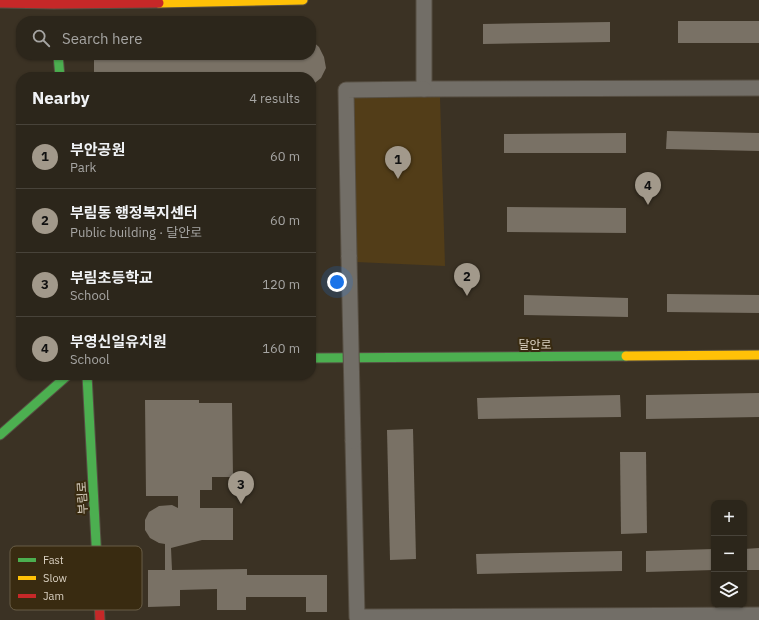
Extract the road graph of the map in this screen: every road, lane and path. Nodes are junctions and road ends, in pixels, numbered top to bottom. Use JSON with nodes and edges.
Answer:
{"nodes":[{"id":1,"x":304,"y":0,"type":"edge"},
{"id":2,"x":424,"y":0,"type":"edge"},
{"id":3,"x":54,"y":2,"type":"edge"},
{"id":4,"x":0,"y":3,"type":"edge"},
{"id":5,"x":55,"y":15,"type":"dead end"},
{"id":6,"x":58,"y":60,"type":"edge"},
{"id":7,"x":60,"y":72,"type":"edge"},
{"id":8,"x":759,"y":88,"type":"edge"},
{"id":9,"x":424,"y":89,"type":"junction"},
{"id":10,"x":759,"y":355,"type":"edge"},
{"id":11,"x":316,"y":358,"type":"edge"},
{"id":12,"x":62,"y":380,"type":"edge"},
{"id":13,"x":87,"y":380,"type":"edge"},
{"id":14,"x":0,"y":435,"type":"edge"},
{"id":15,"x":96,"y":546,"type":"edge"},
{"id":16,"x":99,"y":610,"type":"edge"},
{"id":17,"x":759,"y":615,"type":"edge"},
{"id":18,"x":100,"y":620,"type":"edge"}],
"edges":[{"from":1,"to":3,"type":"street"},
{"from":2,"to":9,"type":"street"},
{"from":3,"to":4,"type":"street"},
{"from":3,"to":5,"type":"street"},
{"from":6,"to":7,"type":"street"},
{"from":8,"to":9,"type":"street"},
{"from":9,"to":17,"type":"street","bridge":true},
{"from":10,"to":11,"type":"street","name":"달안로"},
{"from":12,"to":14,"type":"street"},
{"from":13,"to":15,"type":"street","name":"부림로"},
{"from":16,"to":18,"type":"street","name":"부림로"}]}
